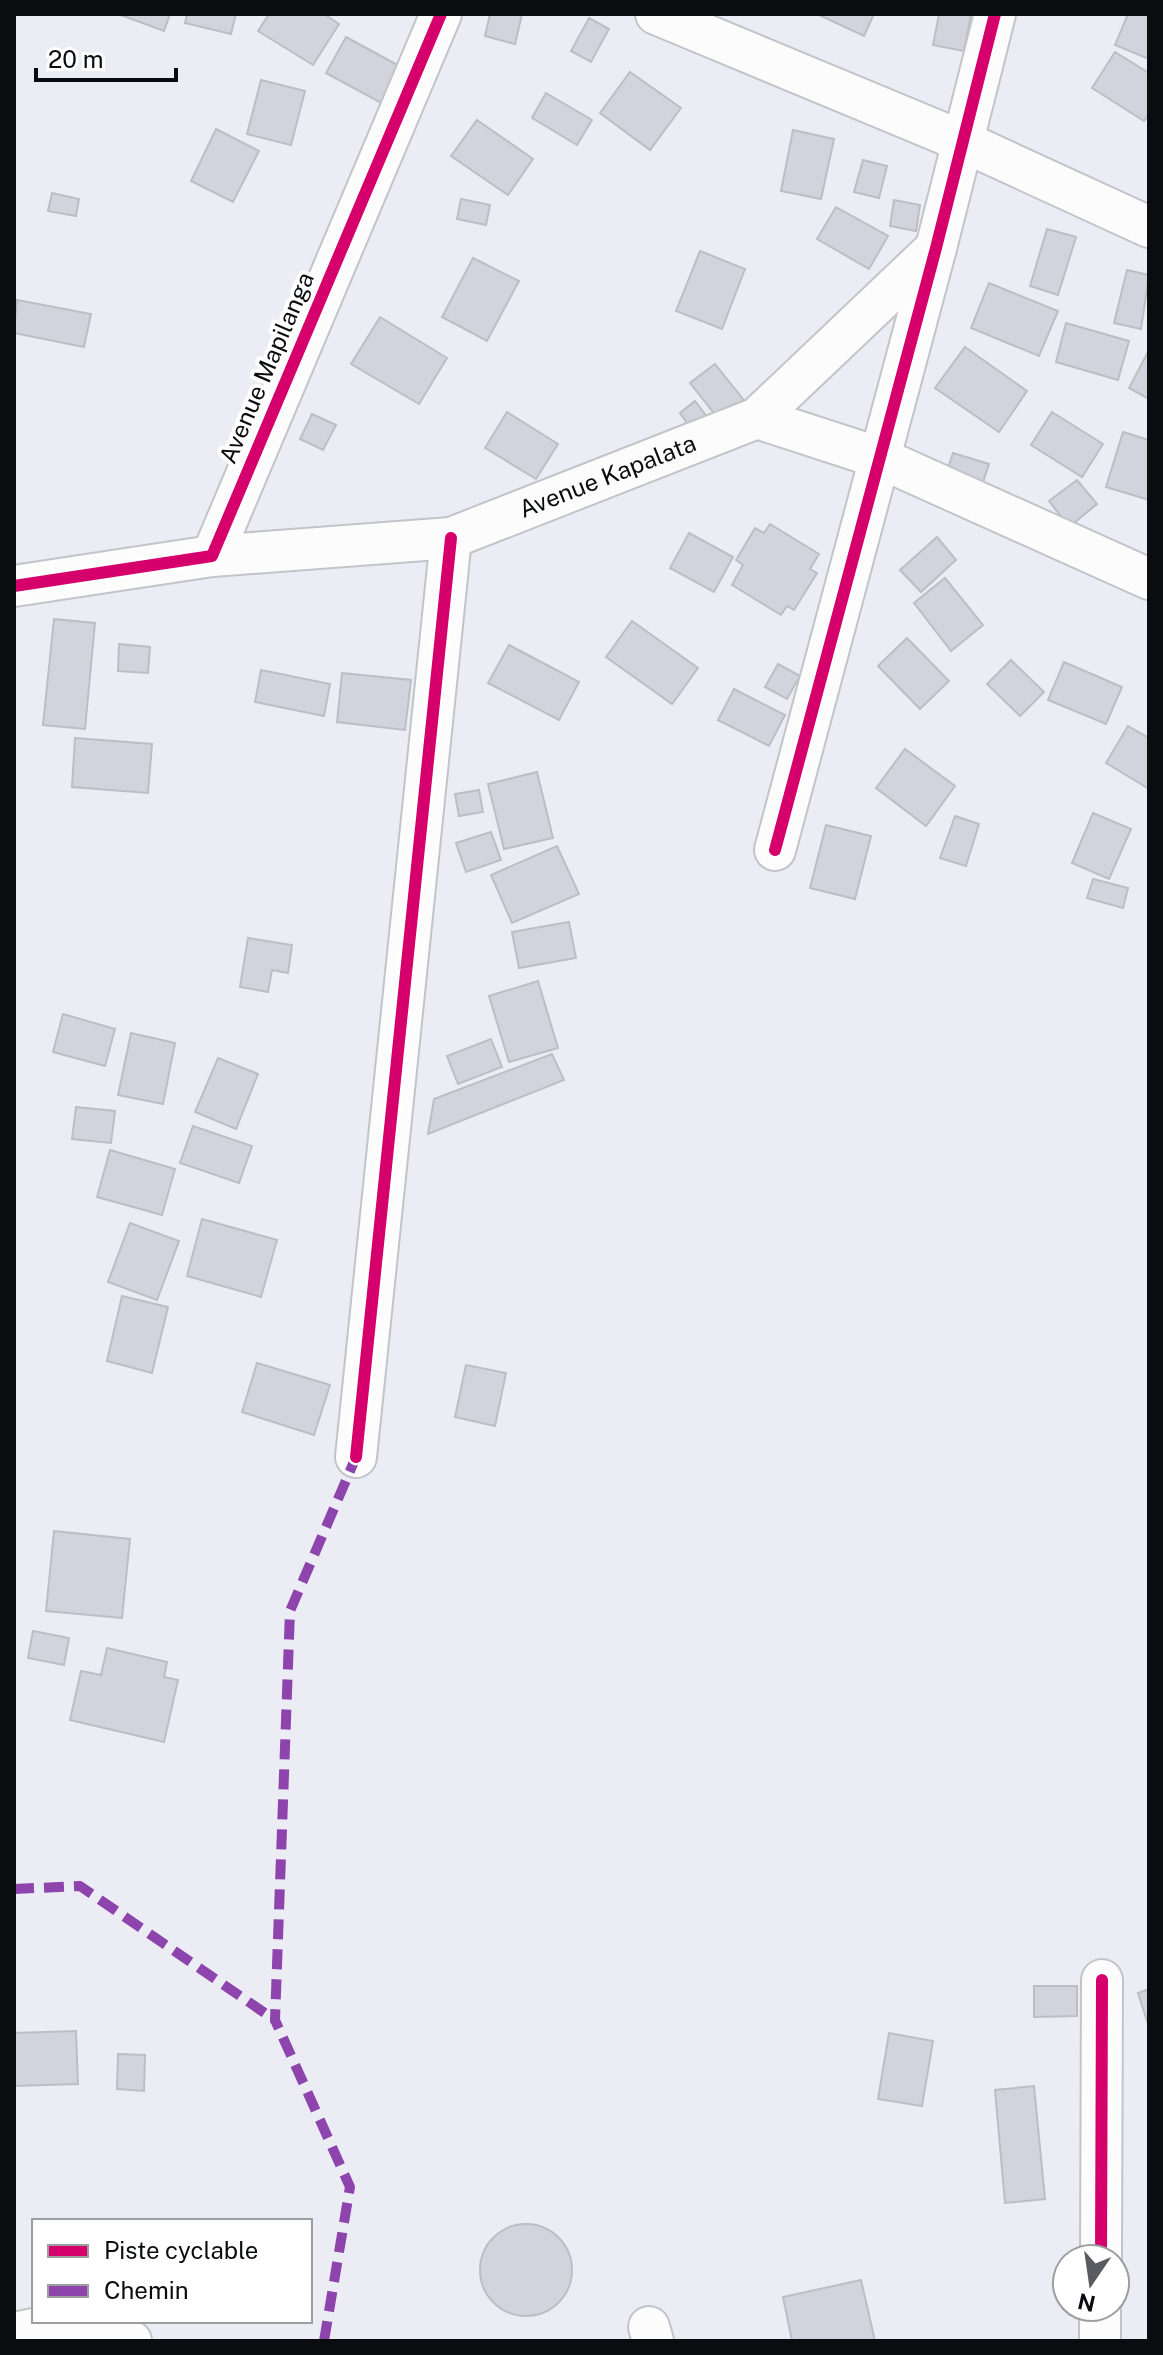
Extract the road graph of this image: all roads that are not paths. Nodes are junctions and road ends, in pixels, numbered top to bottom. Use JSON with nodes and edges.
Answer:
{"nodes":[{"id":1,"x":441,"y":14,"type":"edge"},
{"id":2,"x":656,"y":14,"type":"edge"},
{"id":3,"x":995,"y":14,"type":"edge"},
{"id":4,"x":964,"y":142,"type":"junction"},
{"id":5,"x":1149,"y":227,"type":"edge"},
{"id":6,"x":936,"y":248,"type":"junction"},
{"id":7,"x":757,"y":418,"type":"junction"},
{"id":8,"x":880,"y":458,"type":"junction"},
{"id":9,"x":451,"y":538,"type":"junction"},
{"id":10,"x":212,"y":556,"type":"junction"},
{"id":11,"x":1149,"y":579,"type":"edge"},
{"id":12,"x":14,"y":586,"type":"edge"},
{"id":13,"x":775,"y":850,"type":"dead end"},
{"id":14,"x":356,"y":1457,"type":"dead end"},
{"id":15,"x":1102,"y":1980,"type":"dead end"},
{"id":16,"x":1101,"y":2243,"type":"edge"},
{"id":17,"x":62,"y":2323,"type":"edge"},
{"id":18,"x":90,"y":2323,"type":"edge"},
{"id":19,"x":14,"y":2333,"type":"edge"},
{"id":20,"x":131,"y":2341,"type":"edge"}],
"edges":[{"from":1,"to":10,"type":"street","name":"Avenue Mapilanga"},
{"from":2,"to":4,"type":"street"},
{"from":3,"to":4,"type":"street"},
{"from":4,"to":5,"type":"street"},
{"from":4,"to":6,"type":"street"},
{"from":6,"to":7,"type":"street","name":"Avenue Kapalata"},
{"from":6,"to":8,"type":"street"},
{"from":7,"to":8,"type":"street"},
{"from":7,"to":9,"type":"street","name":"Avenue Kapalata"},
{"from":8,"to":11,"type":"street"},
{"from":8,"to":13,"type":"street"},
{"from":9,"to":10,"type":"street","name":"Avenue Kapalata"},
{"from":9,"to":14,"type":"street"},
{"from":10,"to":12,"type":"street"},
{"from":15,"to":16,"type":"street"},
{"from":17,"to":19,"type":"street"},
{"from":18,"to":20,"type":"street"}]}
